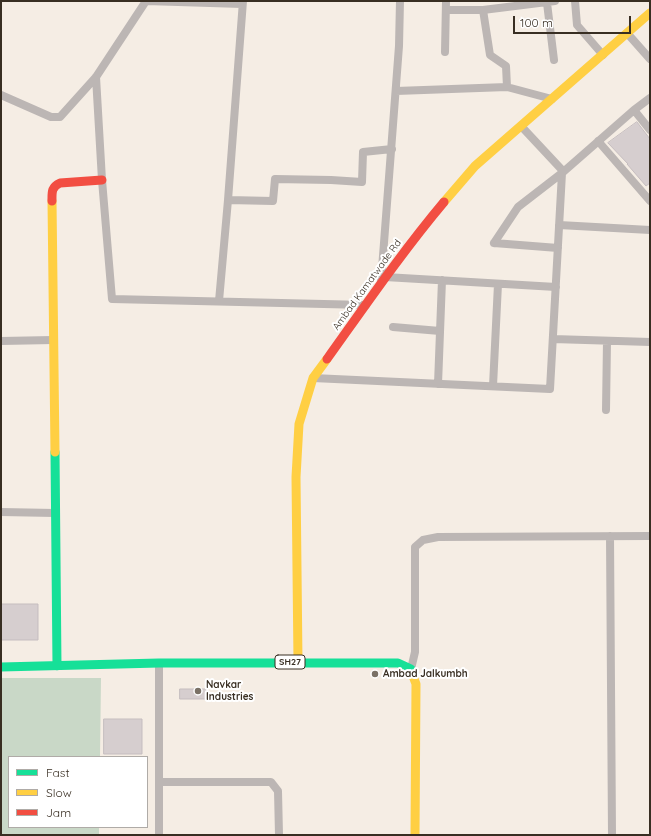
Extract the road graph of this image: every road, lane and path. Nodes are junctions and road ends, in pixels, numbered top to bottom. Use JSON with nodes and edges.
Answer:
{"nodes":[{"id":1,"x":400,"y":1,"type":"edge"},
{"id":2,"x":446,"y":1,"type":"edge"},
{"id":3,"x":575,"y":1,"type":"edge"},
{"id":4,"x":242,"y":2,"type":"edge"},
{"id":5,"x":551,"y":2,"type":"edge"},
{"id":6,"x":509,"y":4,"type":"edge"},
{"id":7,"x":446,"y":10,"type":"junction"},
{"id":8,"x":483,"y":10,"type":"junction"},
{"id":9,"x":650,"y":13,"type":"edge"},
{"id":10,"x":627,"y":33,"type":"junction"},
{"id":11,"x":445,"y":52,"type":"dead end"},
{"id":12,"x":603,"y":55,"type":"junction"},
{"id":13,"x":650,"y":58,"type":"edge"},
{"id":14,"x":554,"y":60,"type":"dead end"},
{"id":15,"x":96,"y":77,"type":"junction"},
{"id":16,"x":507,"y":87,"type":"junction"},
{"id":17,"x":396,"y":91,"type":"junction"},
{"id":18,"x":1,"y":95,"type":"edge"},
{"id":19,"x":650,"y":98,"type":"edge"},
{"id":20,"x":552,"y":99,"type":"junction"},
{"id":21,"x":634,"y":110,"type":"junction"},
{"id":22,"x":521,"y":126,"type":"junction"},
{"id":23,"x":650,"y":130,"type":"edge"},
{"id":24,"x":598,"y":141,"type":"junction"},
{"id":25,"x":392,"y":149,"type":"junction"},
{"id":26,"x":562,"y":172,"type":"junction"},
{"id":27,"x":102,"y":180,"type":"junction"},
{"id":28,"x":228,"y":200,"type":"junction"},
{"id":29,"x":650,"y":201,"type":"edge"},
{"id":30,"x":559,"y":225,"type":"junction"},
{"id":31,"x":650,"y":230,"type":"edge"},
{"id":32,"x":558,"y":248,"type":"junction"},
{"id":33,"x":383,"y":280,"type":"junction"},
{"id":34,"x":442,"y":280,"type":"junction"},
{"id":35,"x":498,"y":284,"type":"junction"},
{"id":36,"x":556,"y":287,"type":"junction"},
{"id":37,"x":219,"y":302,"type":"junction"},
{"id":38,"x":366,"y":305,"type":"junction"},
{"id":39,"x":393,"y":327,"type":"dead end"},
{"id":40,"x":440,"y":331,"type":"junction"},
{"id":41,"x":53,"y":340,"type":"junction"},
{"id":42,"x":553,"y":340,"type":"junction"},
{"id":43,"x":1,"y":341,"type":"edge"},
{"id":44,"x":607,"y":341,"type":"junction"},
{"id":45,"x":650,"y":342,"type":"edge"},
{"id":46,"x":313,"y":378,"type":"junction"},
{"id":47,"x":438,"y":384,"type":"junction"},
{"id":48,"x":493,"y":386,"type":"junction"},
{"id":49,"x":606,"y":410,"type":"dead end"},
{"id":50,"x":1,"y":512,"type":"edge"},
{"id":51,"x":55,"y":513,"type":"junction"},
{"id":52,"x":610,"y":536,"type":"junction"},
{"id":53,"x":650,"y":536,"type":"edge"},
{"id":54,"x":298,"y":662,"type":"junction"},
{"id":55,"x":159,"y":663,"type":"junction"},
{"id":56,"x":57,"y":666,"type":"junction"},
{"id":57,"x":1,"y":667,"type":"edge"},
{"id":58,"x":411,"y":669,"type":"junction"},
{"id":59,"x":159,"y":782,"type":"junction"},
{"id":60,"x":159,"y":835,"type":"edge"},
{"id":61,"x":279,"y":835,"type":"edge"},
{"id":62,"x":415,"y":835,"type":"edge"},
{"id":63,"x":612,"y":835,"type":"edge"}],
"edges":[{"from":1,"to":17,"type":"street"},
{"from":2,"to":7,"type":"street"},
{"from":3,"to":12,"type":"street"},
{"from":4,"to":15,"type":"street"},
{"from":4,"to":28,"type":"street"},
{"from":5,"to":6,"type":"street"},
{"from":5,"to":14,"type":"street"},
{"from":6,"to":8,"type":"street"},
{"from":7,"to":8,"type":"street"},
{"from":7,"to":11,"type":"street"},
{"from":8,"to":16,"type":"street"},
{"from":9,"to":10,"type":"street","name":"Ambad Kamatwade Rd"},
{"from":10,"to":12,"type":"street","name":"Ambad Kamatwade Rd"},
{"from":10,"to":13,"type":"street"},
{"from":12,"to":20,"type":"street","name":"Ambad Kamatwade Rd"},
{"from":15,"to":18,"type":"street"},
{"from":15,"to":27,"type":"street"},
{"from":16,"to":17,"type":"street"},
{"from":16,"to":20,"type":"street"},
{"from":17,"to":25,"type":"street"},
{"from":19,"to":21,"type":"street"},
{"from":20,"to":22,"type":"street","name":"Ambad Kamatwade Rd"},
{"from":21,"to":23,"type":"street"},
{"from":21,"to":24,"type":"street"},
{"from":22,"to":26,"type":"street"},
{"from":22,"to":33,"type":"street","name":"Ambad Kamatwade Rd"},
{"from":24,"to":26,"type":"street"},
{"from":24,"to":29,"type":"street"},
{"from":25,"to":28,"type":"street"},
{"from":25,"to":33,"type":"street"},
{"from":26,"to":30,"type":"street"},
{"from":26,"to":32,"type":"street"},
{"from":27,"to":37,"type":"street"},
{"from":27,"to":41,"type":"street"},
{"from":28,"to":37,"type":"street"},
{"from":30,"to":31,"type":"street"},
{"from":30,"to":32,"type":"street"},
{"from":32,"to":36,"type":"street"},
{"from":33,"to":34,"type":"street"},
{"from":33,"to":38,"type":"street","name":"Ambad Kamatwade Rd"},
{"from":34,"to":35,"type":"street"},
{"from":34,"to":40,"type":"street"},
{"from":35,"to":36,"type":"street"},
{"from":35,"to":48,"type":"street"},
{"from":36,"to":42,"type":"street"},
{"from":37,"to":38,"type":"street"},
{"from":38,"to":46,"type":"street","name":"Ambad Kamatwade Rd"},
{"from":39,"to":40,"type":"street"},
{"from":40,"to":47,"type":"street"},
{"from":41,"to":43,"type":"street"},
{"from":41,"to":51,"type":"street"},
{"from":42,"to":44,"type":"street"},
{"from":42,"to":48,"type":"street"},
{"from":44,"to":45,"type":"street"},
{"from":44,"to":49,"type":"street"},
{"from":46,"to":47,"type":"street"},
{"from":46,"to":54,"type":"street","name":"Ambad Kamatwade Rd"},
{"from":47,"to":48,"type":"street"},
{"from":50,"to":51,"type":"street"},
{"from":51,"to":56,"type":"street"},
{"from":52,"to":53,"type":"street"},
{"from":52,"to":58,"type":"street"},
{"from":52,"to":63,"type":"street"},
{"from":54,"to":55,"type":"street","name":"SH27","number":"SH27"},
{"from":54,"to":58,"type":"street","name":"SH27","number":"SH27"},
{"from":55,"to":56,"type":"street","name":"SH27","number":"SH27"},
{"from":55,"to":59,"type":"street"},
{"from":56,"to":57,"type":"street","name":"SH27","number":"SH27"},
{"from":58,"to":62,"type":"street"},
{"from":59,"to":60,"type":"street"},
{"from":59,"to":61,"type":"street"}]}
